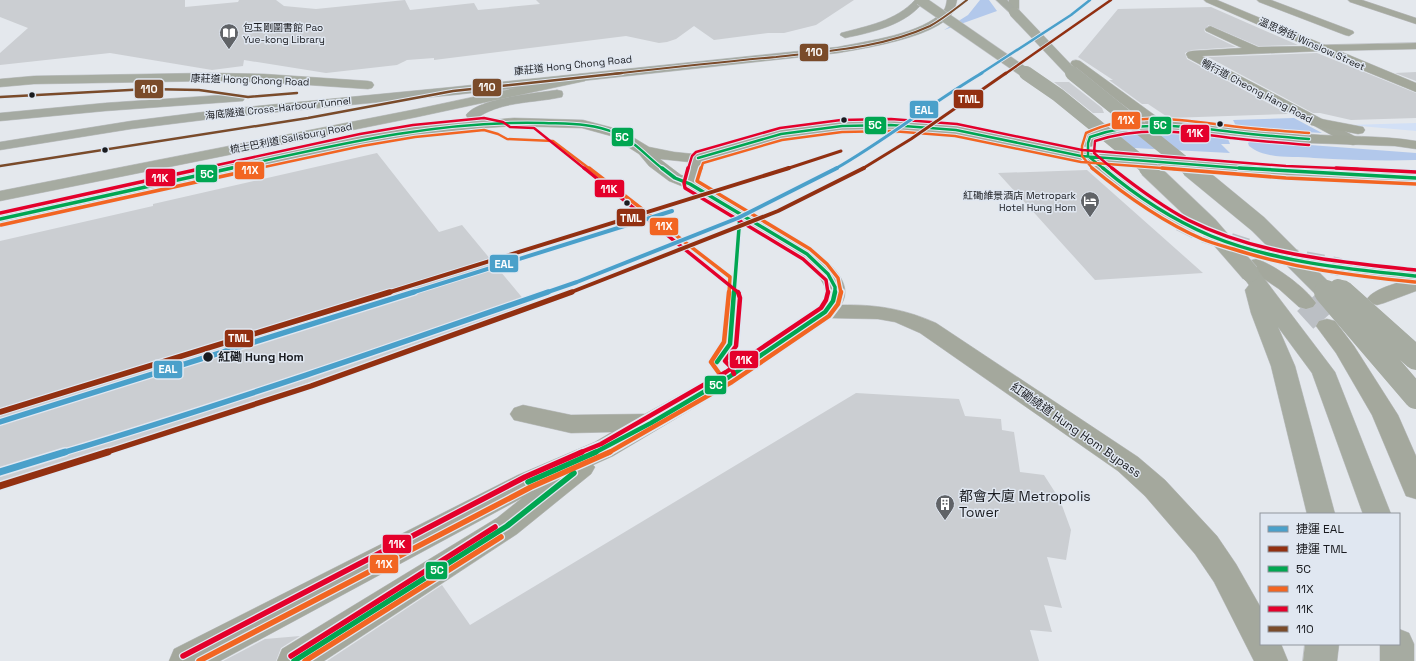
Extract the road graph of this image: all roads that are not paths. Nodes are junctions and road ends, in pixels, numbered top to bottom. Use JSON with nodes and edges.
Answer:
{"nodes":[{"id":1,"x":920,"y":0,"type":"edge"},
{"id":2,"x":967,"y":0,"type":"edge"},
{"id":3,"x":1001,"y":0,"type":"edge"},
{"id":4,"x":1209,"y":0,"type":"edge"},
{"id":5,"x":1262,"y":0,"type":"edge"},
{"id":6,"x":1353,"y":0,"type":"edge"},
{"id":7,"x":951,"y":5,"type":"edge"},
{"id":8,"x":1014,"y":6,"type":"edge"},
{"id":9,"x":1416,"y":13,"type":"edge"},
{"id":10,"x":1394,"y":14,"type":"junction"},
{"id":11,"x":1416,"y":21,"type":"edge"},
{"id":12,"x":1210,"y":29,"type":"dead end"},
{"id":13,"x":1349,"y":33,"type":"dead end"},
{"id":14,"x":833,"y":37,"type":"dead end"},
{"id":15,"x":1416,"y":46,"type":"edge"},
{"id":16,"x":1322,"y":48,"type":"junction"},
{"id":17,"x":838,"y":50,"type":"junction"},
{"id":18,"x":1256,"y":50,"type":"junction"},
{"id":19,"x":1076,"y":64,"type":"dead end"},
{"id":20,"x":715,"y":75,"type":"dead end"},
{"id":21,"x":580,"y":78,"type":"junction"},
{"id":22,"x":0,"y":82,"type":"edge"},
{"id":23,"x":384,"y":84,"type":"dead end"},
{"id":24,"x":368,"y":85,"type":"junction"},
{"id":25,"x":1416,"y":88,"type":"edge"},
{"id":26,"x":592,"y":89,"type":"dead end"},
{"id":27,"x":0,"y":117,"type":"edge"},
{"id":28,"x":1316,"y":122,"type":"junction"},
{"id":29,"x":484,"y":124,"type":"junction"},
{"id":30,"x":1154,"y":125,"type":"joint"},
{"id":31,"x":1409,"y":140,"type":"edge"},
{"id":32,"x":1353,"y":141,"type":"junction"},
{"id":33,"x":0,"y":146,"type":"edge"},
{"id":34,"x":644,"y":151,"type":"junction"},
{"id":35,"x":698,"y":158,"type":"junction"},
{"id":36,"x":1097,"y":164,"type":"dead end"},
{"id":37,"x":1282,"y":168,"type":"junction"},
{"id":38,"x":1416,"y":168,"type":"edge"},
{"id":39,"x":1416,"y":178,"type":"edge"},
{"id":40,"x":690,"y":184,"type":"junction"},
{"id":41,"x":0,"y":196,"type":"edge"},
{"id":42,"x":0,"y":219,"type":"edge"},
{"id":43,"x":1180,"y":222,"type":"tunnel mouth"},
{"id":44,"x":1258,"y":224,"type":"junction"},
{"id":45,"x":1256,"y":260,"type":"junction"},
{"id":46,"x":1340,"y":267,"type":"tunnel mouth"},
{"id":47,"x":1416,"y":276,"type":"edge"},
{"id":48,"x":1416,"y":284,"type":"edge"},
{"id":49,"x":1377,"y":299,"type":"dead end"},
{"id":50,"x":1306,"y":303,"type":"tunnel mouth"},
{"id":51,"x":825,"y":312,"type":"junction"},
{"id":52,"x":1327,"y":326,"type":"tunnel mouth"},
{"id":53,"x":1416,"y":358,"type":"edge"},
{"id":54,"x":1416,"y":397,"type":"edge"},
{"id":55,"x":523,"y":414,"type":"dead end"},
{"id":56,"x":651,"y":423,"type":"junction"},
{"id":57,"x":604,"y":449,"type":"junction"},
{"id":58,"x":1416,"y":488,"type":"edge"},
{"id":59,"x":1321,"y":513,"type":"edge"},
{"id":60,"x":1376,"y":513,"type":"edge"},
{"id":61,"x":1260,"y":638,"type":"edge"},
{"id":62,"x":1263,"y":645,"type":"edge"},
{"id":63,"x":1322,"y":645,"type":"edge"},
{"id":64,"x":1397,"y":645,"type":"edge"},
{"id":65,"x":186,"y":661,"type":"edge"},
{"id":66,"x":294,"y":661,"type":"edge"},
{"id":67,"x":1271,"y":661,"type":"edge"},
{"id":68,"x":1320,"y":661,"type":"edge"},
{"id":69,"x":1397,"y":661,"type":"edge"}],
"edges":[{"from":1,"to":14,"type":"highway"},
{"from":1,"to":45,"type":"main road","bridge":true},
{"from":2,"to":7,"type":"highway","name":"康莊道 Hong Chong Road"},
{"from":3,"to":8,"type":"highway"},
{"from":4,"to":16,"type":"main road","name":"溫思勞街 Winslow Street"},
{"from":5,"to":13,"type":"street"},
{"from":6,"to":10,"type":"street"},
{"from":7,"to":17,"type":"highway","name":"康莊道 Hong Chong Road"},
{"from":8,"to":44,"type":"main road","bridge":true},
{"from":9,"to":10,"type":"street"},
{"from":10,"to":11,"type":"street"},
{"from":12,"to":18,"type":"street"},
{"from":15,"to":16,"type":"street","name":"暢行道 Cheong Hang Road"},
{"from":16,"to":18,"type":"street","name":"暢行道 Cheong Hang Road"},
{"from":16,"to":25,"type":"main road","name":"溫思勞街 Winslow Street"},
{"from":17,"to":20,"type":"highway"},
{"from":17,"to":21,"type":"highway","name":"康莊道 Hong Chong Road"},
{"from":18,"to":28,"type":"street","name":"暢行道 Cheong Hang Road"},
{"from":19,"to":30,"type":"street"},
{"from":21,"to":33,"type":"highway","name":"海底隧道 Cross-Harbour Tunnel"},
{"from":21,"to":41,"type":"main road","name":"梳士巴利道 Salisbury Road"},
{"from":22,"to":24,"type":"main road","name":"康莊道 Hong Chong Road"},
{"from":23,"to":24,"type":"highway","name":"康莊道 Hong Chong Road"},
{"from":24,"to":27,"type":"highway","name":"海底隧道 Cross-Harbour Tunnel"},
{"from":26,"to":29,"type":"highway"},
{"from":28,"to":31,"type":"main road"},
{"from":28,"to":32,"type":"street","name":"暢行道 Cheong Hang Road"},
{"from":29,"to":34,"type":"street"},
{"from":29,"to":42,"type":"street"},
{"from":30,"to":32,"type":"main road"},
{"from":31,"to":32,"type":"main road"},
{"from":34,"to":35,"type":"street"},
{"from":34,"to":40,"type":"street"},
{"from":35,"to":37,"type":"street","bridge":true},
{"from":35,"to":40,"type":"street"},
{"from":36,"to":43,"type":"main road"},
{"from":37,"to":38,"type":"street"},
{"from":37,"to":39,"type":"street"},
{"from":40,"to":51,"type":"street"},
{"from":44,"to":53,"type":"main road","bridge":true},
{"from":44,"to":54,"type":"main road","bridge":true},
{"from":45,"to":50,"type":"street"},
{"from":45,"to":59,"type":"main road"},
{"from":45,"to":60,"type":"main road"},
{"from":46,"to":47,"type":"main road"},
{"from":48,"to":49,"type":"street"},
{"from":51,"to":56,"type":"street"},
{"from":51,"to":61,"type":"street","name":"紅磡繞道 Hung Hom Bypass"},
{"from":52,"to":58,"type":"street"},
{"from":55,"to":56,"type":"street"},
{"from":56,"to":57,"type":"street"},
{"from":57,"to":65,"type":"street"},
{"from":57,"to":66,"type":"street"},
{"from":62,"to":67,"type":"street"},
{"from":63,"to":68,"type":"main road"},
{"from":64,"to":69,"type":"main road"}]}
